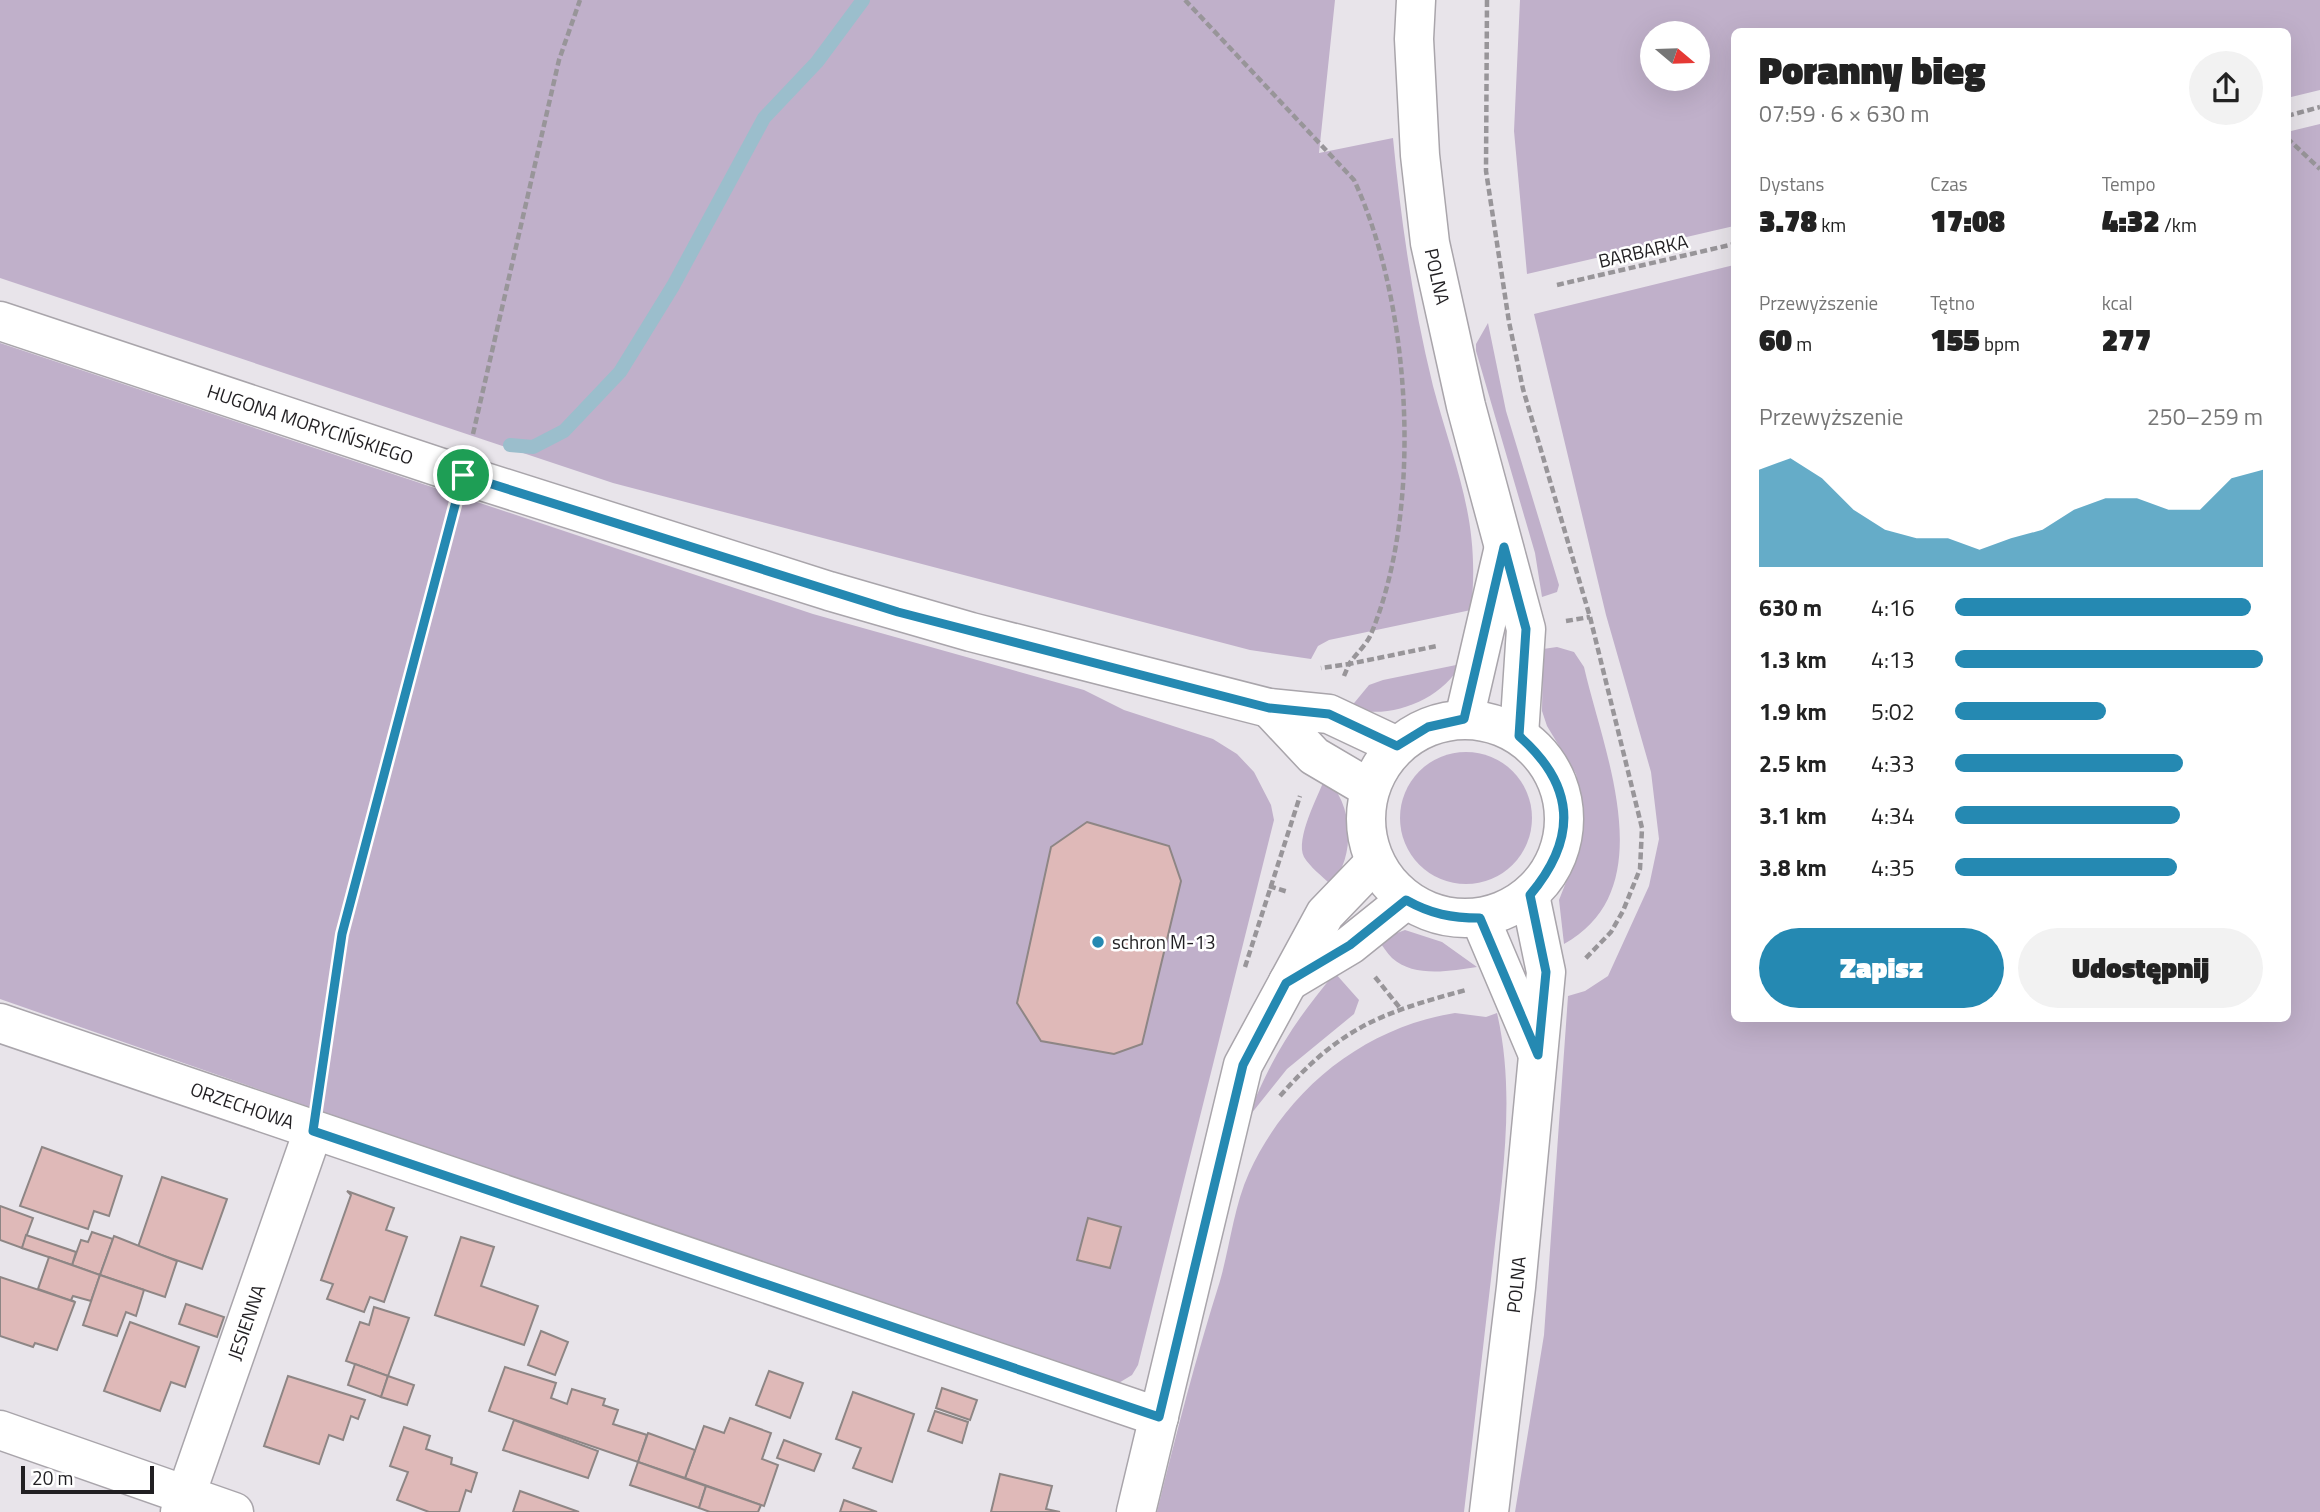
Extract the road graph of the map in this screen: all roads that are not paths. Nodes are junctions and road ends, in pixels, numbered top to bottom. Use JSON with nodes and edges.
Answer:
{"nodes":[{"id":1,"x":1416,"y":0,"type":"edge"},
{"id":2,"x":0,"y":321,"type":"edge"},
{"id":3,"x":1504,"y":547,"type":"junction"},
{"id":4,"x":1269,"y":708,"type":"junction"},
{"id":5,"x":1464,"y":719,"type":"junction"},
{"id":6,"x":1519,"y":736,"type":"junction"},
{"id":7,"x":1397,"y":746,"type":"junction"},
{"id":8,"x":1370,"y":789,"type":"junction"},
{"id":9,"x":1375,"y":862,"type":"junction"},
{"id":10,"x":1530,"y":895,"type":"junction"},
{"id":11,"x":1406,"y":900,"type":"junction"},
{"id":12,"x":1480,"y":918,"type":"junction"},
{"id":13,"x":1286,"y":983,"type":"junction"},
{"id":14,"x":0,"y":1023,"type":"edge"},
{"id":15,"x":1538,"y":1055,"type":"junction"},
{"id":16,"x":313,"y":1131,"type":"junction"},
{"id":17,"x":1159,"y":1417,"type":"junction"},
{"id":18,"x":0,"y":1430,"type":"edge"},
{"id":19,"x":183,"y":1504,"type":"edge"},
{"id":20,"x":234,"y":1512,"type":"edge"},
{"id":21,"x":1136,"y":1512,"type":"edge"},
{"id":22,"x":1489,"y":1512,"type":"edge"}],
"edges":[{"from":1,"to":3,"type":"street","name":"POLNA"},
{"from":2,"to":4,"type":"street","name":"HUGONA MORYCIŃSKIEGO"},
{"from":3,"to":5,"type":"street","name":"POLNA"},
{"from":3,"to":6,"type":"street","name":"POLNA"},
{"from":4,"to":7,"type":"street","name":"HUGONA MORYCIŃSKIEGO"},
{"from":4,"to":8,"type":"street"},
{"from":5,"to":6,"type":"street"},
{"from":5,"to":7,"type":"street"},
{"from":6,"to":10,"type":"street"},
{"from":7,"to":8,"type":"street"},
{"from":8,"to":9,"type":"street"},
{"from":9,"to":11,"type":"street"},
{"from":9,"to":13,"type":"street"},
{"from":10,"to":12,"type":"street"},
{"from":10,"to":15,"type":"street","name":"POLNA"},
{"from":11,"to":12,"type":"street"},
{"from":11,"to":13,"type":"street"},
{"from":12,"to":15,"type":"street","name":"POLNA"},
{"from":13,"to":17,"type":"street"},
{"from":14,"to":16,"type":"street","name":"ORZECHOWA"},
{"from":15,"to":22,"type":"street","name":"POLNA"},
{"from":16,"to":17,"type":"street","name":"ORZECHOWA"},
{"from":16,"to":19,"type":"street","name":"JESIENNA"},
{"from":17,"to":21,"type":"street"},
{"from":18,"to":19,"type":"street"},
{"from":19,"to":20,"type":"street"}]}
